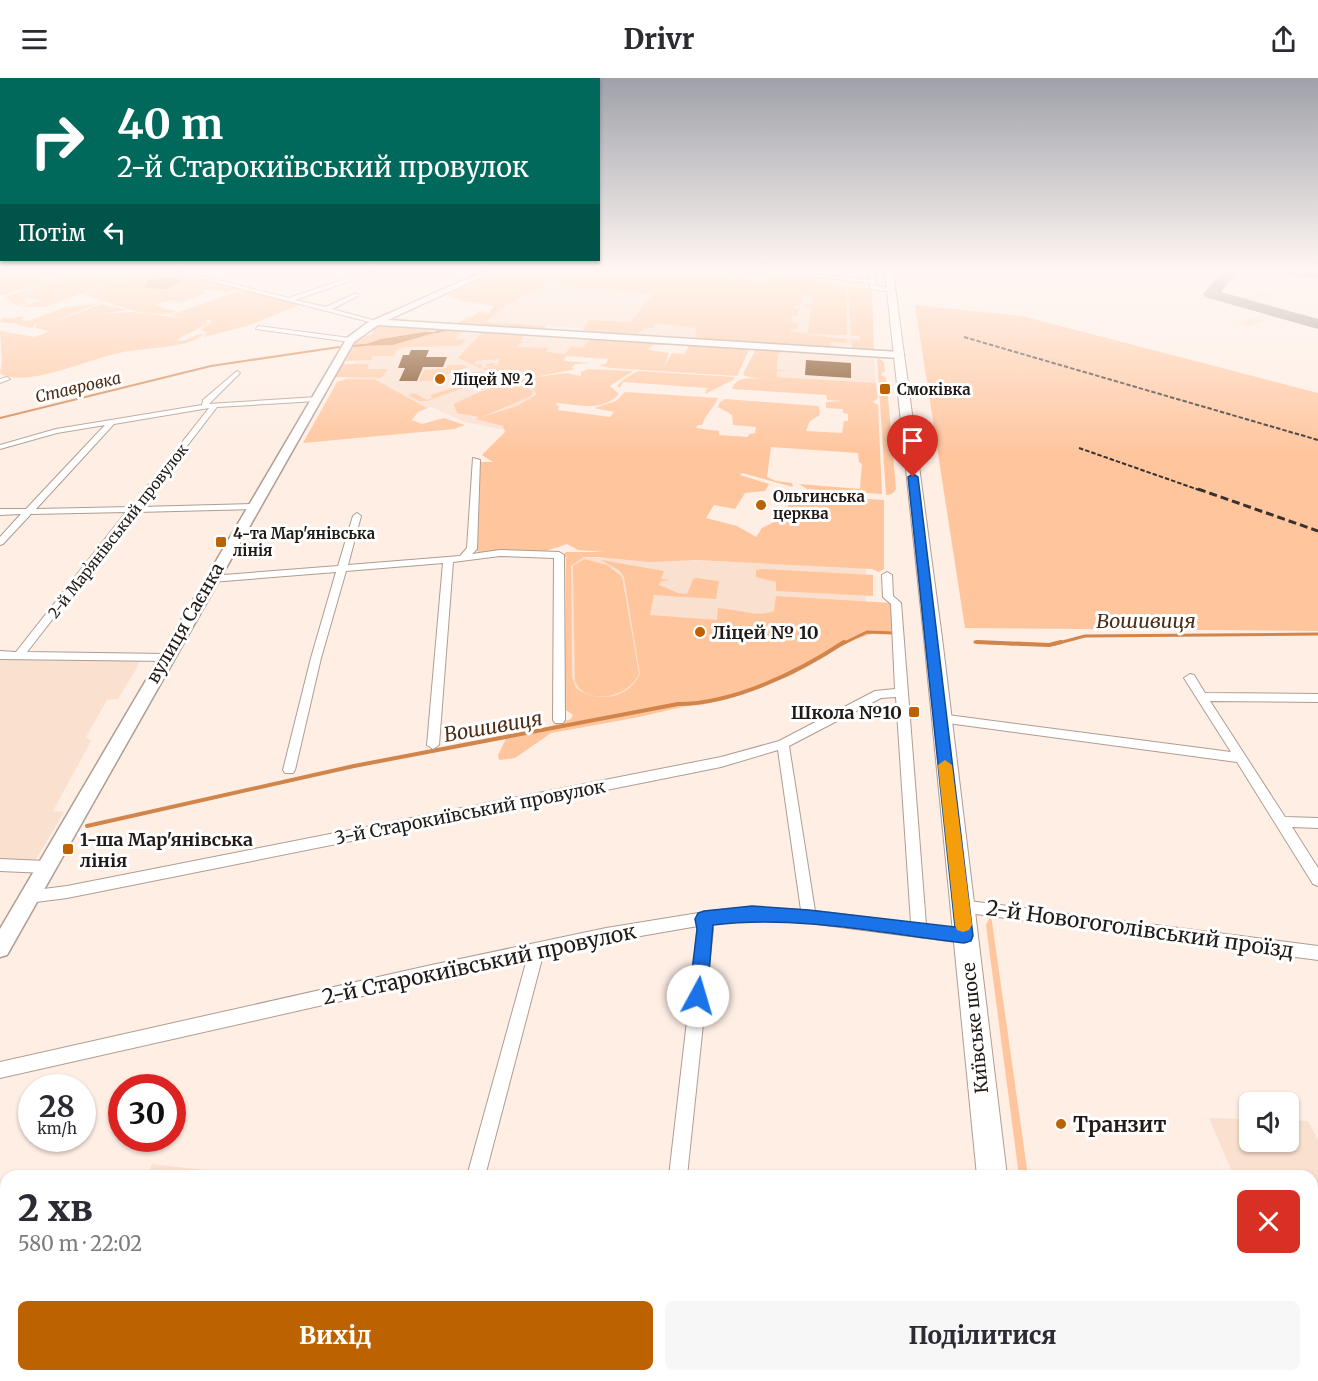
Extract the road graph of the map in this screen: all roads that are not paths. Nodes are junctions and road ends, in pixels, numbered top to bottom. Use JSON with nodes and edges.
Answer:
{"nodes":[{"id":1,"x":295,"y":333,"type":"edge"},
{"id":2,"x":358,"y":333,"type":"edge"},
{"id":3,"x":558,"y":333,"type":"edge"},
{"id":4,"x":896,"y":333,"type":"edge"},
{"id":5,"x":350,"y":340,"type":"junction"},
{"id":6,"x":899,"y":355,"type":"junction"},
{"id":7,"x":237,"y":373,"type":"dead end"},
{"id":8,"x":317,"y":399,"type":"junction"},
{"id":9,"x":210,"y":406,"type":"junction"},
{"id":10,"x":110,"y":424,"type":"junction"},
{"id":11,"x":0,"y":447,"type":"edge"},
{"id":12,"x":476,"y":460,"type":"dead end"},
{"id":13,"x":253,"y":507,"type":"junction"},
{"id":14,"x":135,"y":510,"type":"junction"},
{"id":15,"x":0,"y":512,"type":"edge"},
{"id":16,"x":28,"y":512,"type":"junction"},
{"id":17,"x":357,"y":516,"type":"dead end"},
{"id":18,"x":0,"y":542,"type":"edge"},
{"id":19,"x":463,"y":558,"type":"junction"},
{"id":20,"x":448,"y":560,"type":"junction"},
{"id":21,"x":343,"y":568,"type":"junction"},
{"id":22,"x":887,"y":575,"type":"dead end"},
{"id":23,"x":211,"y":579,"type":"junction"},
{"id":24,"x":0,"y":655,"type":"edge"},
{"id":25,"x":19,"y":655,"type":"junction"},
{"id":26,"x":166,"y":658,"type":"junction"},
{"id":27,"x":1190,"y":678,"type":"dead end"},
{"id":28,"x":901,"y":693,"type":"junction"},
{"id":29,"x":1203,"y":697,"type":"junction"},
{"id":30,"x":1318,"y":698,"type":"edge"},
{"id":31,"x":940,"y":718,"type":"junction"},
{"id":32,"x":559,"y":720,"type":"dead end"},
{"id":33,"x":783,"y":744,"type":"junction"},
{"id":34,"x":433,"y":745,"type":"dead end"},
{"id":35,"x":1241,"y":758,"type":"junction"},
{"id":36,"x":289,"y":770,"type":"dead end"},
{"id":37,"x":1283,"y":822,"type":"junction"},
{"id":38,"x":1318,"y":823,"type":"edge"},
{"id":39,"x":0,"y":865,"type":"edge"},
{"id":40,"x":46,"y":867,"type":"junction"},
{"id":41,"x":1318,"y":880,"type":"edge"},
{"id":42,"x":28,"y":897,"type":"junction"},
{"id":43,"x":961,"y":906,"type":"junction"},
{"id":44,"x":809,"y":917,"type":"junction"},
{"id":45,"x":704,"y":919,"type":"junction"},
{"id":46,"x":919,"y":931,"type":"junction"},
{"id":47,"x":964,"y":936,"type":"junction"},
{"id":48,"x":0,"y":948,"type":"edge"},
{"id":49,"x":536,"y":952,"type":"junction"},
{"id":50,"x":1318,"y":953,"type":"edge"},
{"id":51,"x":0,"y":1070,"type":"edge"},
{"id":52,"x":479,"y":1170,"type":"edge"},
{"id":53,"x":679,"y":1170,"type":"edge"},
{"id":54,"x":991,"y":1170,"type":"edge"}],
"edges":[{"from":1,"to":5,"type":"street"},
{"from":2,"to":5,"type":"street","name":"вулиця Саєнка"},
{"from":3,"to":6,"type":"street"},
{"from":4,"to":6,"type":"main road","name":"Київське шосе"},
{"from":5,"to":8,"type":"street","name":"вулиця Саєнка"},
{"from":6,"to":31,"type":"main road","name":"Київське шосе"},
{"from":7,"to":9,"type":"street","name":"2-й Марʼянівський провулок"},
{"from":8,"to":9,"type":"street"},
{"from":8,"to":13,"type":"street","name":"вулиця Саєнка"},
{"from":9,"to":10,"type":"street"},
{"from":9,"to":14,"type":"street","name":"2-й Марʼянівський провулок"},
{"from":10,"to":11,"type":"street"},
{"from":10,"to":16,"type":"street"},
{"from":12,"to":19,"type":"street"},
{"from":13,"to":14,"type":"street"},
{"from":13,"to":23,"type":"street","name":"вулиця Саєнка"},
{"from":14,"to":16,"type":"street"},
{"from":14,"to":25,"type":"street","name":"2-й Марʼянівський провулок"},
{"from":15,"to":16,"type":"street"},
{"from":16,"to":18,"type":"street"},
{"from":17,"to":21,"type":"street"},
{"from":19,"to":20,"type":"street"},
{"from":19,"to":32,"type":"street"},
{"from":20,"to":21,"type":"street"},
{"from":20,"to":34,"type":"street"},
{"from":21,"to":23,"type":"street"},
{"from":21,"to":36,"type":"street"},
{"from":22,"to":28,"type":"street"},
{"from":23,"to":26,"type":"street","name":"вулиця Саєнка"},
{"from":24,"to":25,"type":"street"},
{"from":25,"to":26,"type":"street"},
{"from":26,"to":40,"type":"street","name":"вулиця Саєнка"},
{"from":27,"to":29,"type":"street"},
{"from":28,"to":33,"type":"street","name":"3-й Старокиївський провулок"},
{"from":28,"to":46,"type":"street"},
{"from":29,"to":30,"type":"street"},
{"from":29,"to":35,"type":"street"},
{"from":31,"to":35,"type":"street"},
{"from":31,"to":43,"type":"main road","name":"Київське шосе"},
{"from":33,"to":42,"type":"street","name":"3-й Старокиївський провулок"},
{"from":33,"to":44,"type":"street"},
{"from":35,"to":37,"type":"street"},
{"from":37,"to":38,"type":"street"},
{"from":37,"to":41,"type":"street"},
{"from":39,"to":40,"type":"street"},
{"from":40,"to":42,"type":"street","name":"вулиця Саєнка"},
{"from":42,"to":48,"type":"street","name":"вулиця Саєнка"},
{"from":43,"to":47,"type":"main road","name":"Київське шосе"},
{"from":43,"to":50,"type":"street","name":"2-й Новогоголівський проїзд"},
{"from":44,"to":45,"type":"street","name":"2-й Старокиївський провулок"},
{"from":44,"to":46,"type":"street","name":"2-й Старокиївський провулок"},
{"from":45,"to":49,"type":"street","name":"2-й Старокиївський провулок"},
{"from":45,"to":53,"type":"street"},
{"from":46,"to":47,"type":"street","name":"2-й Старокиївський провулок"},
{"from":47,"to":54,"type":"main road","name":"Київське шосе"},
{"from":49,"to":51,"type":"street","name":"2-й Старокиївський провулок"},
{"from":49,"to":52,"type":"street"}]}
